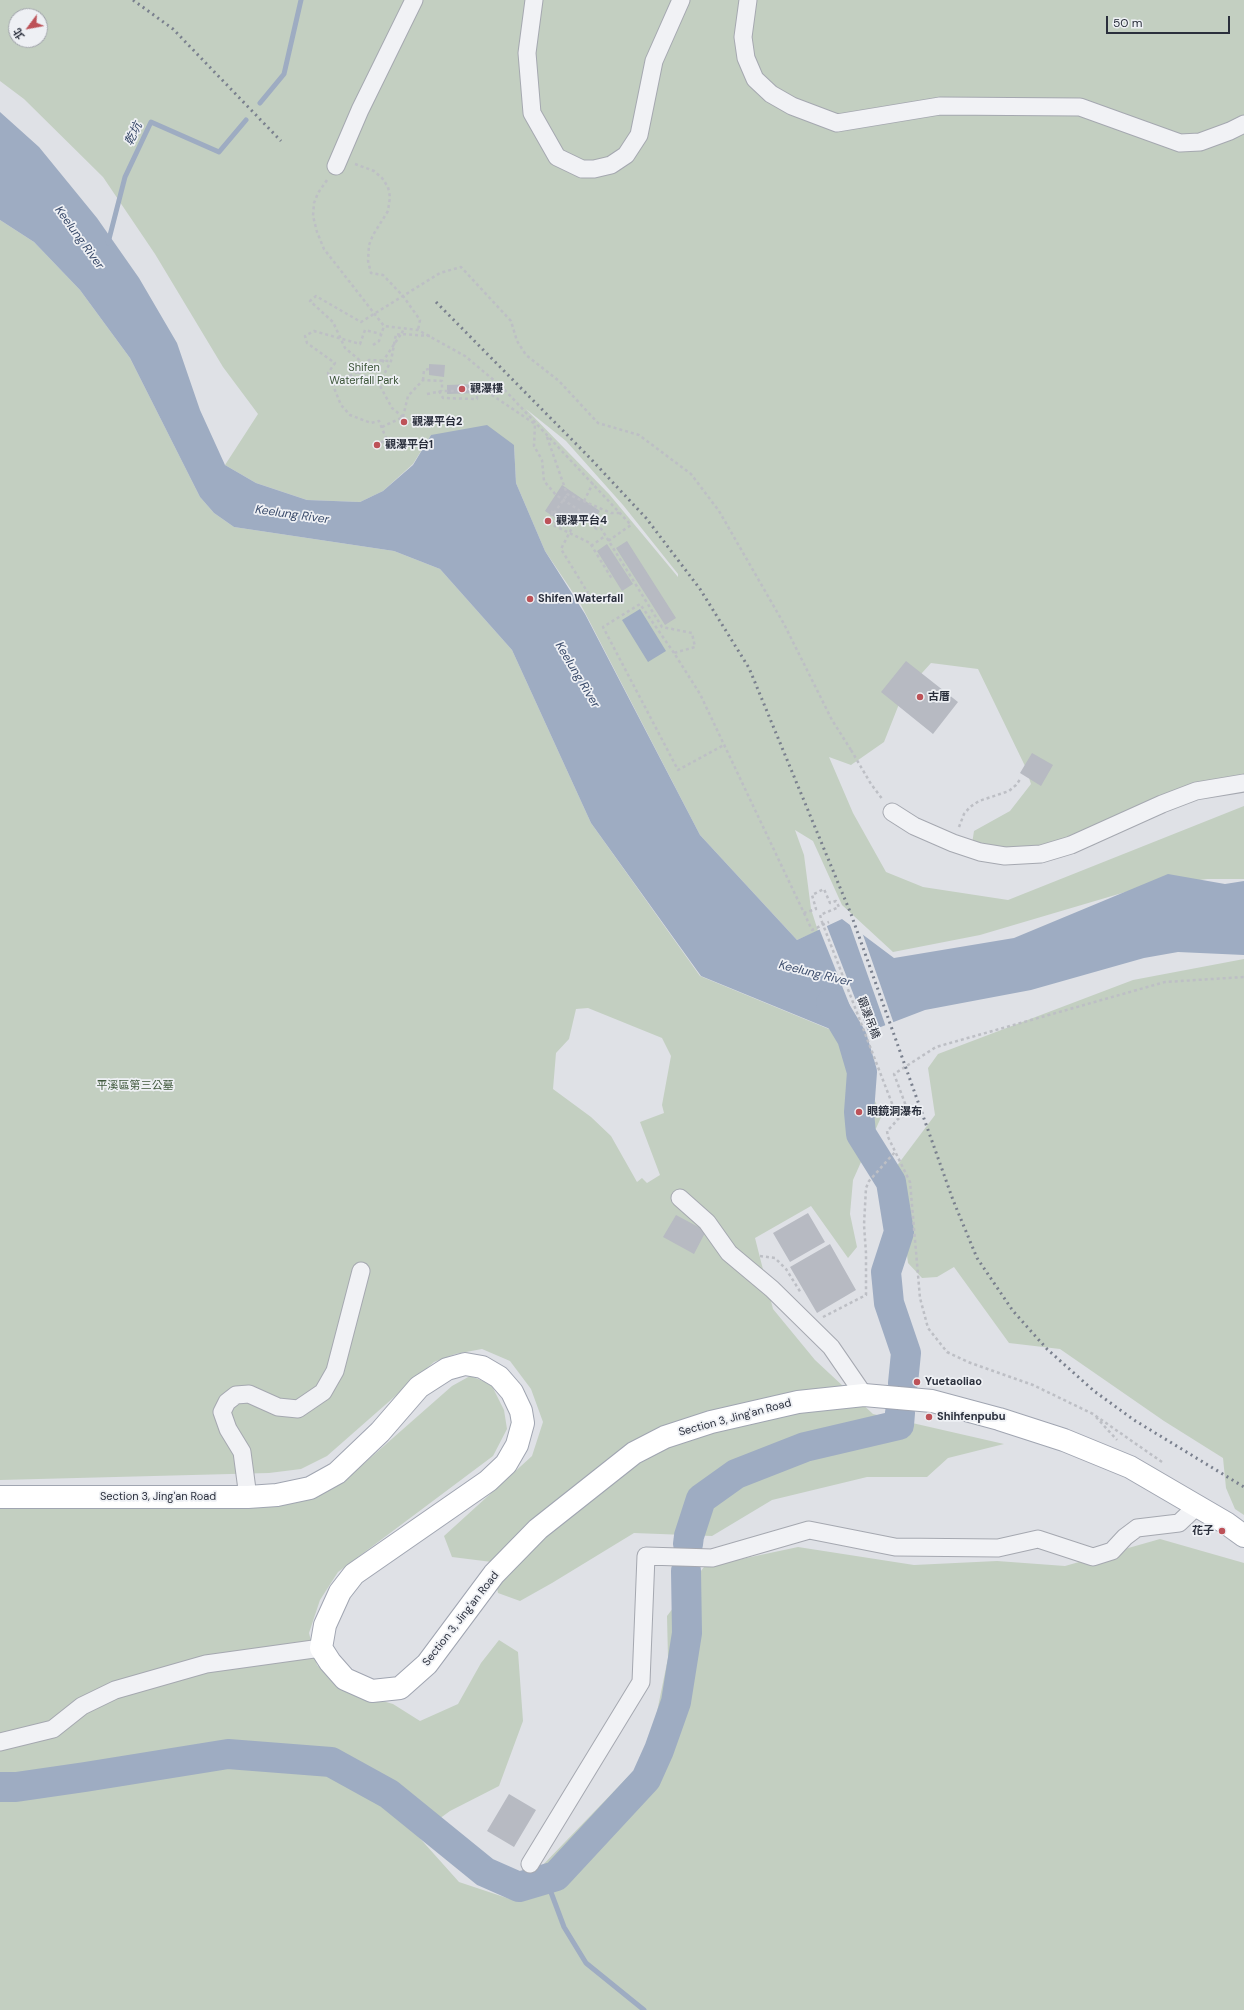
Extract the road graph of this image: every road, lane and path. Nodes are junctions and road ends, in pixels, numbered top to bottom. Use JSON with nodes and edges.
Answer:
{"nodes":[{"id":1,"x":414,"y":0,"type":"edge"},
{"id":2,"x":534,"y":0,"type":"edge"},
{"id":3,"x":681,"y":0,"type":"edge"},
{"id":4,"x":748,"y":0,"type":"edge"},
{"id":5,"x":1244,"y":124,"type":"edge"},
{"id":6,"x":336,"y":166,"type":"junction"},
{"id":7,"x":403,"y":296,"type":"junction"},
{"id":8,"x":384,"y":326,"type":"junction"},
{"id":9,"x":404,"y":328,"type":"junction"},
{"id":10,"x":418,"y":330,"type":"junction"},
{"id":11,"x":382,"y":334,"type":"junction"},
{"id":12,"x":430,"y":336,"type":"junction"},
{"id":13,"x":373,"y":345,"type":"dead end"},
{"id":14,"x":391,"y":361,"type":"junction"},
{"id":15,"x":429,"y":370,"type":"dead end"},
{"id":16,"x":358,"y":372,"type":"junction"},
{"id":17,"x":423,"y":380,"type":"junction"},
{"id":18,"x":333,"y":383,"type":"junction"},
{"id":19,"x":379,"y":384,"type":"junction"},
{"id":20,"x":477,"y":390,"type":"junction"},
{"id":21,"x":440,"y":391,"type":"junction"},
{"id":22,"x":426,"y":394,"type":"dead end"},
{"id":23,"x":403,"y":417,"type":"junction"},
{"id":24,"x":382,"y":427,"type":"junction"},
{"id":25,"x":546,"y":435,"type":"junction"},
{"id":26,"x":381,"y":443,"type":"dead end"},
{"id":27,"x":593,"y":483,"type":"junction"},
{"id":28,"x":567,"y":494,"type":"junction"},
{"id":29,"x":565,"y":501,"type":"junction"},
{"id":30,"x":584,"y":502,"type":"junction"},
{"id":31,"x":552,"y":512,"type":"junction"},
{"id":32,"x":620,"y":513,"type":"junction"},
{"id":33,"x":558,"y":515,"type":"junction"},
{"id":34,"x":548,"y":521,"type":"dead end"},
{"id":35,"x":574,"y":524,"type":"junction"},
{"id":36,"x":600,"y":527,"type":"junction"},
{"id":37,"x":569,"y":534,"type":"junction"},
{"id":38,"x":606,"y":536,"type":"junction"},
{"id":39,"x":608,"y":541,"type":"junction"},
{"id":40,"x":591,"y":546,"type":"junction"},
{"id":41,"x":612,"y":579,"type":"dead end"},
{"id":42,"x":588,"y":593,"type":"dead end"},
{"id":43,"x":674,"y":653,"type":"junction"},
{"id":44,"x":724,"y":745,"type":"junction"},
{"id":45,"x":1021,"y":778,"type":"dead end"},
{"id":46,"x":1244,"y":783,"type":"edge"},
{"id":47,"x":892,"y":812,"type":"joint"},
{"id":48,"x":953,"y":843,"type":"junction"},
{"id":49,"x":804,"y":913,"type":"junction"},
{"id":50,"x":829,"y":922,"type":"dead end"},
{"id":51,"x":1244,"y":977,"type":"edge"},
{"id":52,"x":898,"y":1119,"type":"junction"},
{"id":53,"x":895,"y":1152,"type":"junction"},
{"id":54,"x":680,"y":1198,"type":"dead end"},
{"id":55,"x":729,"y":1253,"type":"junction"},
{"id":56,"x":361,"y":1271,"type":"dead end"},
{"id":57,"x":802,"y":1294,"type":"dead end"},
{"id":58,"x":818,"y":1319,"type":"dead end"},
{"id":59,"x":864,"y":1395,"type":"junction"},
{"id":60,"x":1169,"y":1466,"type":"dead end"},
{"id":61,"x":0,"y":1497,"type":"edge"},
{"id":62,"x":248,"y":1497,"type":"junction"},
{"id":63,"x":1197,"y":1506,"type":"junction"},
{"id":64,"x":1244,"y":1536,"type":"edge"},
{"id":65,"x":321,"y":1648,"type":"junction"},
{"id":66,"x":0,"y":1742,"type":"edge"},
{"id":67,"x":530,"y":1864,"type":"dead end"}],
"edges":[{"from":1,"to":6,"type":"street"},
{"from":2,"to":3,"type":"street"},
{"from":4,"to":5,"type":"street"},
{"from":6,"to":7,"type":"path"},
{"from":6,"to":8,"type":"path"},
{"from":7,"to":10,"type":"path"},
{"from":7,"to":12,"type":"path","bridge":true},
{"from":7,"to":47,"type":"path","bridge":true},
{"from":8,"to":9,"type":"path"},
{"from":8,"to":11,"type":"path"},
{"from":9,"to":10,"type":"path"},
{"from":9,"to":14,"type":"path"},
{"from":10,"to":12,"type":"path"},
{"from":11,"to":13,"type":"path"},
{"from":11,"to":18,"type":"path"},
{"from":12,"to":25,"type":"path"},
{"from":14,"to":16,"type":"path"},
{"from":14,"to":19,"type":"path"},
{"from":15,"to":17,"type":"path"},
{"from":16,"to":18,"type":"path"},
{"from":16,"to":19,"type":"path"},
{"from":17,"to":21,"type":"path"},
{"from":17,"to":23,"type":"path"},
{"from":18,"to":24,"type":"path"},
{"from":19,"to":23,"type":"path"},
{"from":20,"to":21,"type":"path"},
{"from":20,"to":21,"type":"path"},
{"from":20,"to":29,"type":"path"},
{"from":21,"to":22,"type":"path"},
{"from":23,"to":24,"type":"path"},
{"from":24,"to":26,"type":"path"},
{"from":25,"to":27,"type":"path"},
{"from":25,"to":28,"type":"path"},
{"from":27,"to":30,"type":"path"},
{"from":27,"to":32,"type":"path"},
{"from":28,"to":30,"type":"path"},
{"from":28,"to":31,"type":"path"},
{"from":29,"to":31,"type":"path"},
{"from":29,"to":36,"type":"path"},
{"from":30,"to":32,"type":"path"},
{"from":31,"to":33,"type":"path"},
{"from":31,"to":34,"type":"path"},
{"from":32,"to":39,"type":"path"},
{"from":33,"to":35,"type":"path"},
{"from":33,"to":37,"type":"path"},
{"from":35,"to":36,"type":"path"},
{"from":35,"to":37,"type":"path"},
{"from":36,"to":38,"type":"path"},
{"from":37,"to":40,"type":"path"},
{"from":37,"to":42,"type":"path"},
{"from":38,"to":39,"type":"path"},
{"from":38,"to":40,"type":"path"},
{"from":39,"to":43,"type":"path"},
{"from":40,"to":41,"type":"path"},
{"from":43,"to":44,"type":"path"},
{"from":43,"to":44,"type":"path"},
{"from":44,"to":49,"type":"path"},
{"from":45,"to":48,"type":"path"},
{"from":46,"to":48,"type":"street"},
{"from":47,"to":48,"type":"street"},
{"from":49,"to":50,"type":"path"},
{"from":49,"to":52,"type":"path","name":"觀瀑吊橋","bridge":true},
{"from":51,"to":52,"type":"path"},
{"from":52,"to":53,"type":"path"},
{"from":53,"to":58,"type":"path"},
{"from":53,"to":60,"type":"path"},
{"from":54,"to":55,"type":"street"},
{"from":55,"to":57,"type":"path"},
{"from":55,"to":59,"type":"street"},
{"from":56,"to":62,"type":"street"},
{"from":59,"to":63,"type":"main road","name":"Section 3, Jing'an Road"},
{"from":59,"to":65,"type":"main road","name":"Section 3, Jing'an Road"},
{"from":61,"to":62,"type":"main road","name":"Section 3, Jing'an Road"},
{"from":62,"to":65,"type":"main road","name":"Section 3, Jing'an Road"},
{"from":63,"to":64,"type":"main road","name":"Section 3, Jing'an Road"},
{"from":63,"to":67,"type":"street"},
{"from":65,"to":66,"type":"street"}]}
